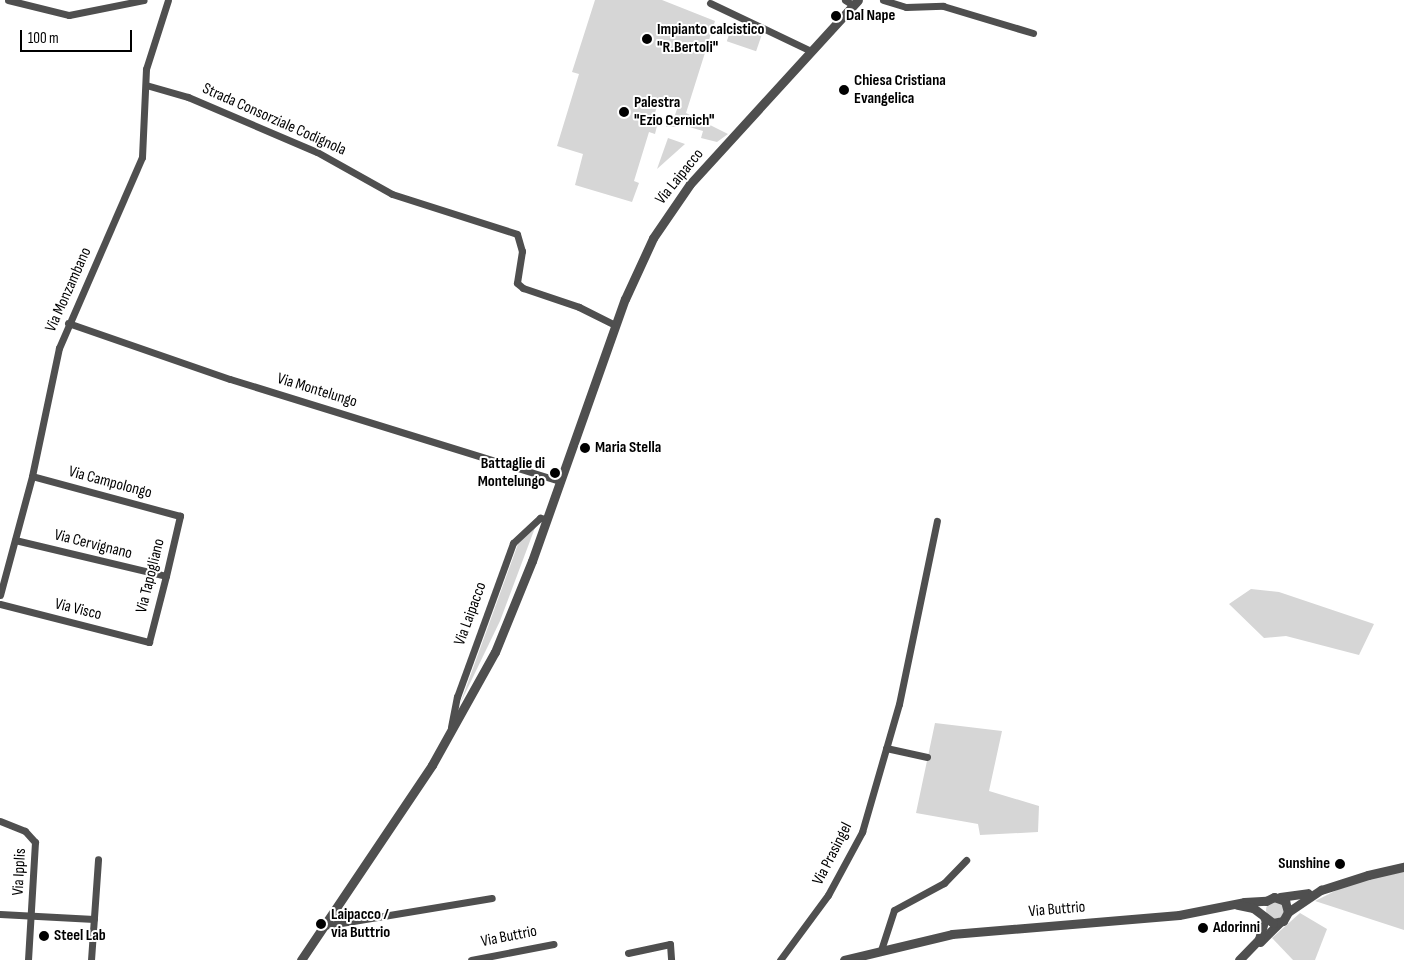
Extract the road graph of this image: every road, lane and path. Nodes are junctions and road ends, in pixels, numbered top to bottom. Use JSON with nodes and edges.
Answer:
{"nodes":[{"id":1,"x":8,"y":0,"type":"edge"},
{"id":2,"x":144,"y":0,"type":"edge"},
{"id":3,"x":168,"y":0,"type":"edge"},
{"id":4,"x":845,"y":0,"type":"edge"},
{"id":5,"x":883,"y":0,"type":"edge"},
{"id":6,"x":856,"y":2,"type":"edge"},
{"id":7,"x":922,"y":2,"type":"edge"},
{"id":8,"x":710,"y":3,"type":"dead end"},
{"id":9,"x":1032,"y":33,"type":"dead end"},
{"id":10,"x":811,"y":51,"type":"junction"},
{"id":11,"x":146,"y":85,"type":"junction"},
{"id":12,"x":68,"y":323,"type":"junction"},
{"id":13,"x":615,"y":325,"type":"junction"},
{"id":14,"x":32,"y":476,"type":"junction"},
{"id":15,"x":560,"y":481,"type":"junction"},
{"id":16,"x":180,"y":516,"type":"joint"},
{"id":17,"x":547,"y":519,"type":"junction"},
{"id":18,"x":937,"y":521,"type":"dead end"},
{"id":19,"x":15,"y":540,"type":"junction"},
{"id":20,"x":166,"y":576,"type":"junction"},
{"id":21,"x":0,"y":596,"type":"edge"},
{"id":22,"x":0,"y":604,"type":"edge"},
{"id":23,"x":149,"y":642,"type":"joint"},
{"id":24,"x":448,"y":738,"type":"junction"},
{"id":25,"x":886,"y":748,"type":"junction"},
{"id":26,"x":927,"y":757,"type":"dead end"},
{"id":27,"x":0,"y":821,"type":"edge"},
{"id":28,"x":98,"y":859,"type":"dead end"},
{"id":29,"x":966,"y":860,"type":"dead end"},
{"id":30,"x":1404,"y":867,"type":"edge"},
{"id":31,"x":1318,"y":892,"type":"junction"},
{"id":32,"x":1280,"y":897,"type":"junction"},
{"id":33,"x":492,"y":898,"type":"dead end"},
{"id":34,"x":1266,"y":901,"type":"junction"},
{"id":35,"x":1237,"y":905,"type":"junction"},
{"id":36,"x":1288,"y":912,"type":"junction"},
{"id":37,"x":0,"y":914,"type":"edge"},
{"id":38,"x":31,"y":916,"type":"junction"},
{"id":39,"x":1264,"y":917,"type":"junction"},
{"id":40,"x":94,"y":919,"type":"junction"},
{"id":41,"x":1280,"y":922,"type":"junction"},
{"id":42,"x":323,"y":926,"type":"junction"},
{"id":43,"x":553,"y":944,"type":"dead end"},
{"id":44,"x":1254,"y":946,"type":"junction"},
{"id":45,"x":881,"y":950,"type":"junction"},
{"id":46,"x":628,"y":953,"type":"dead end"},
{"id":47,"x":303,"y":957,"type":"edge"},
{"id":48,"x":28,"y":960,"type":"edge"},
{"id":49,"x":91,"y":960,"type":"edge"},
{"id":50,"x":297,"y":960,"type":"edge"},
{"id":51,"x":471,"y":960,"type":"edge"},
{"id":52,"x":671,"y":960,"type":"edge"},
{"id":53,"x":780,"y":960,"type":"edge"},
{"id":54,"x":844,"y":960,"type":"edge"},
{"id":55,"x":1239,"y":960,"type":"edge"}],
"edges":[{"from":1,"to":2,"type":"street"},
{"from":3,"to":11,"type":"street","name":"Via Monzambano"},
{"from":4,"to":6,"type":"street"},
{"from":5,"to":7,"type":"street"},
{"from":6,"to":10,"type":"street","name":"Via Laipacco"},
{"from":7,"to":9,"type":"street"},
{"from":8,"to":10,"type":"street"},
{"from":10,"to":13,"type":"street","name":"Via Laipacco"},
{"from":11,"to":12,"type":"street","name":"Via Monzambano"},
{"from":11,"to":13,"type":"street","name":"Strada Consorziale Codignola"},
{"from":12,"to":14,"type":"street","name":"Via Monzambano"},
{"from":12,"to":15,"type":"street","name":"Via Montelungo"},
{"from":13,"to":15,"type":"street","name":"Via Laipacco"},
{"from":14,"to":16,"type":"street","name":"Via Campolongo"},
{"from":14,"to":19,"type":"street","name":"Via Monzambano"},
{"from":15,"to":17,"type":"street","name":"Via Laipacco"},
{"from":16,"to":20,"type":"street","name":"Via Tapogliano"},
{"from":17,"to":24,"type":"street","name":"Via Laipacco"},
{"from":17,"to":24,"type":"street","name":"Via Laipacco"},
{"from":18,"to":25,"type":"street","name":"Via Prasingel"},
{"from":19,"to":20,"type":"street","name":"Via Cervignano"},
{"from":19,"to":21,"type":"street","name":"Via Monzambano"},
{"from":20,"to":23,"type":"street","name":"Via Tapogliano"},
{"from":22,"to":23,"type":"street","name":"Via Visco"},
{"from":24,"to":42,"type":"street","name":"Via Laipacco"},
{"from":25,"to":26,"type":"street"},
{"from":25,"to":53,"type":"street","name":"Via Prasingel"},
{"from":27,"to":38,"type":"street","name":"Via Ipplis"},
{"from":28,"to":40,"type":"street"},
{"from":29,"to":45,"type":"street"},
{"from":30,"to":31,"type":"street","name":"Via Buttrio"},
{"from":31,"to":32,"type":"street","name":"Via Buttrio"},
{"from":31,"to":36,"type":"street","name":"Via Buttrio"},
{"from":32,"to":34,"type":"street","name":"Via Buttrio"},
{"from":32,"to":36,"type":"street"},
{"from":33,"to":42,"type":"street"},
{"from":34,"to":35,"type":"street","name":"Via Buttrio"},
{"from":34,"to":39,"type":"street"},
{"from":35,"to":39,"type":"street","name":"Via Buttrio"},
{"from":35,"to":45,"type":"street","name":"Via Buttrio"},
{"from":36,"to":41,"type":"street","name":"Via Buttrio"},
{"from":37,"to":38,"type":"street","name":"Via Ipplis"},
{"from":38,"to":40,"type":"street","name":"Via Ipplis"},
{"from":38,"to":48,"type":"street","name":"Via Ipplis"},
{"from":39,"to":41,"type":"street","name":"Via Buttrio"},
{"from":39,"to":44,"type":"street"},
{"from":40,"to":49,"type":"street"},
{"from":41,"to":44,"type":"street"},
{"from":42,"to":47,"type":"street","name":"Via Laipacco"},
{"from":43,"to":51,"type":"street","name":"Via Buttrio"},
{"from":44,"to":55,"type":"street"},
{"from":45,"to":54,"type":"street","name":"Via Buttrio"},
{"from":46,"to":52,"type":"street"},
{"from":47,"to":50,"type":"street","name":"Via Laipacco"}]}
